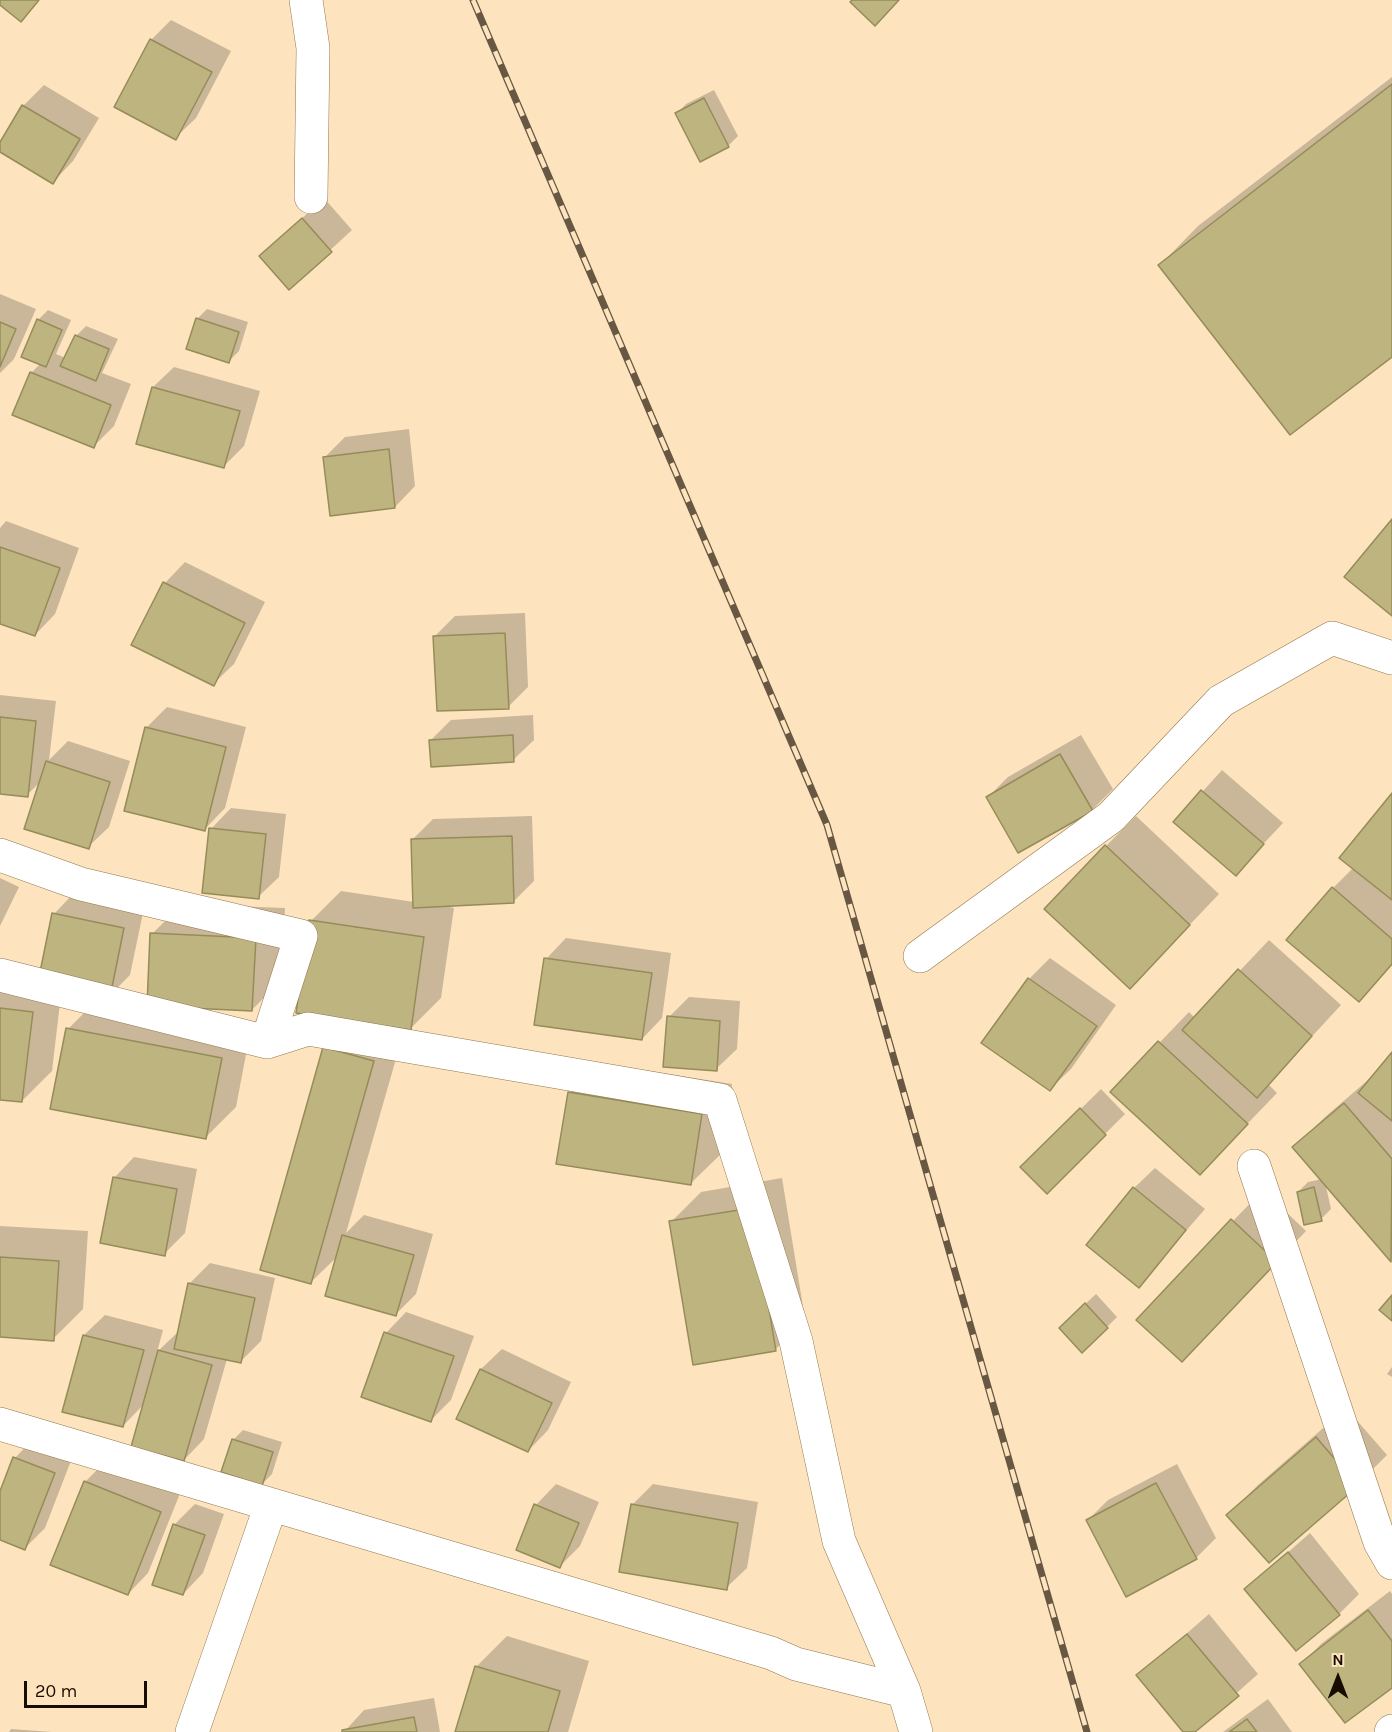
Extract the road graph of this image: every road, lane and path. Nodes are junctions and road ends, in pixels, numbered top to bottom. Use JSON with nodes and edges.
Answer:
{"nodes":[{"id":1,"x":306,"y":0,"type":"edge"},
{"id":2,"x":311,"y":197,"type":"dead end"},
{"id":3,"x":1392,"y":658,"type":"edge"},
{"id":4,"x":0,"y":855,"type":"edge"},
{"id":5,"x":920,"y":956,"type":"dead end"},
{"id":6,"x":0,"y":975,"type":"edge"},
{"id":7,"x":267,"y":1042,"type":"junction"},
{"id":8,"x":1254,"y":1166,"type":"dead end"},
{"id":9,"x":0,"y":1424,"type":"edge"},
{"id":10,"x":271,"y":1505,"type":"junction"},
{"id":11,"x":1392,"y":1563,"type":"edge"},
{"id":12,"x":904,"y":1691,"type":"junction"},
{"id":13,"x":192,"y":1732,"type":"edge"},
{"id":14,"x":916,"y":1732,"type":"edge"}],
"edges":[{"from":1,"to":2,"type":"street"},
{"from":3,"to":5,"type":"street"},
{"from":4,"to":7,"type":"street"},
{"from":6,"to":7,"type":"street"},
{"from":7,"to":12,"type":"street"},
{"from":8,"to":11,"type":"street"},
{"from":9,"to":10,"type":"street"},
{"from":10,"to":12,"type":"street"},
{"from":10,"to":13,"type":"street"},
{"from":12,"to":14,"type":"street"}]}
